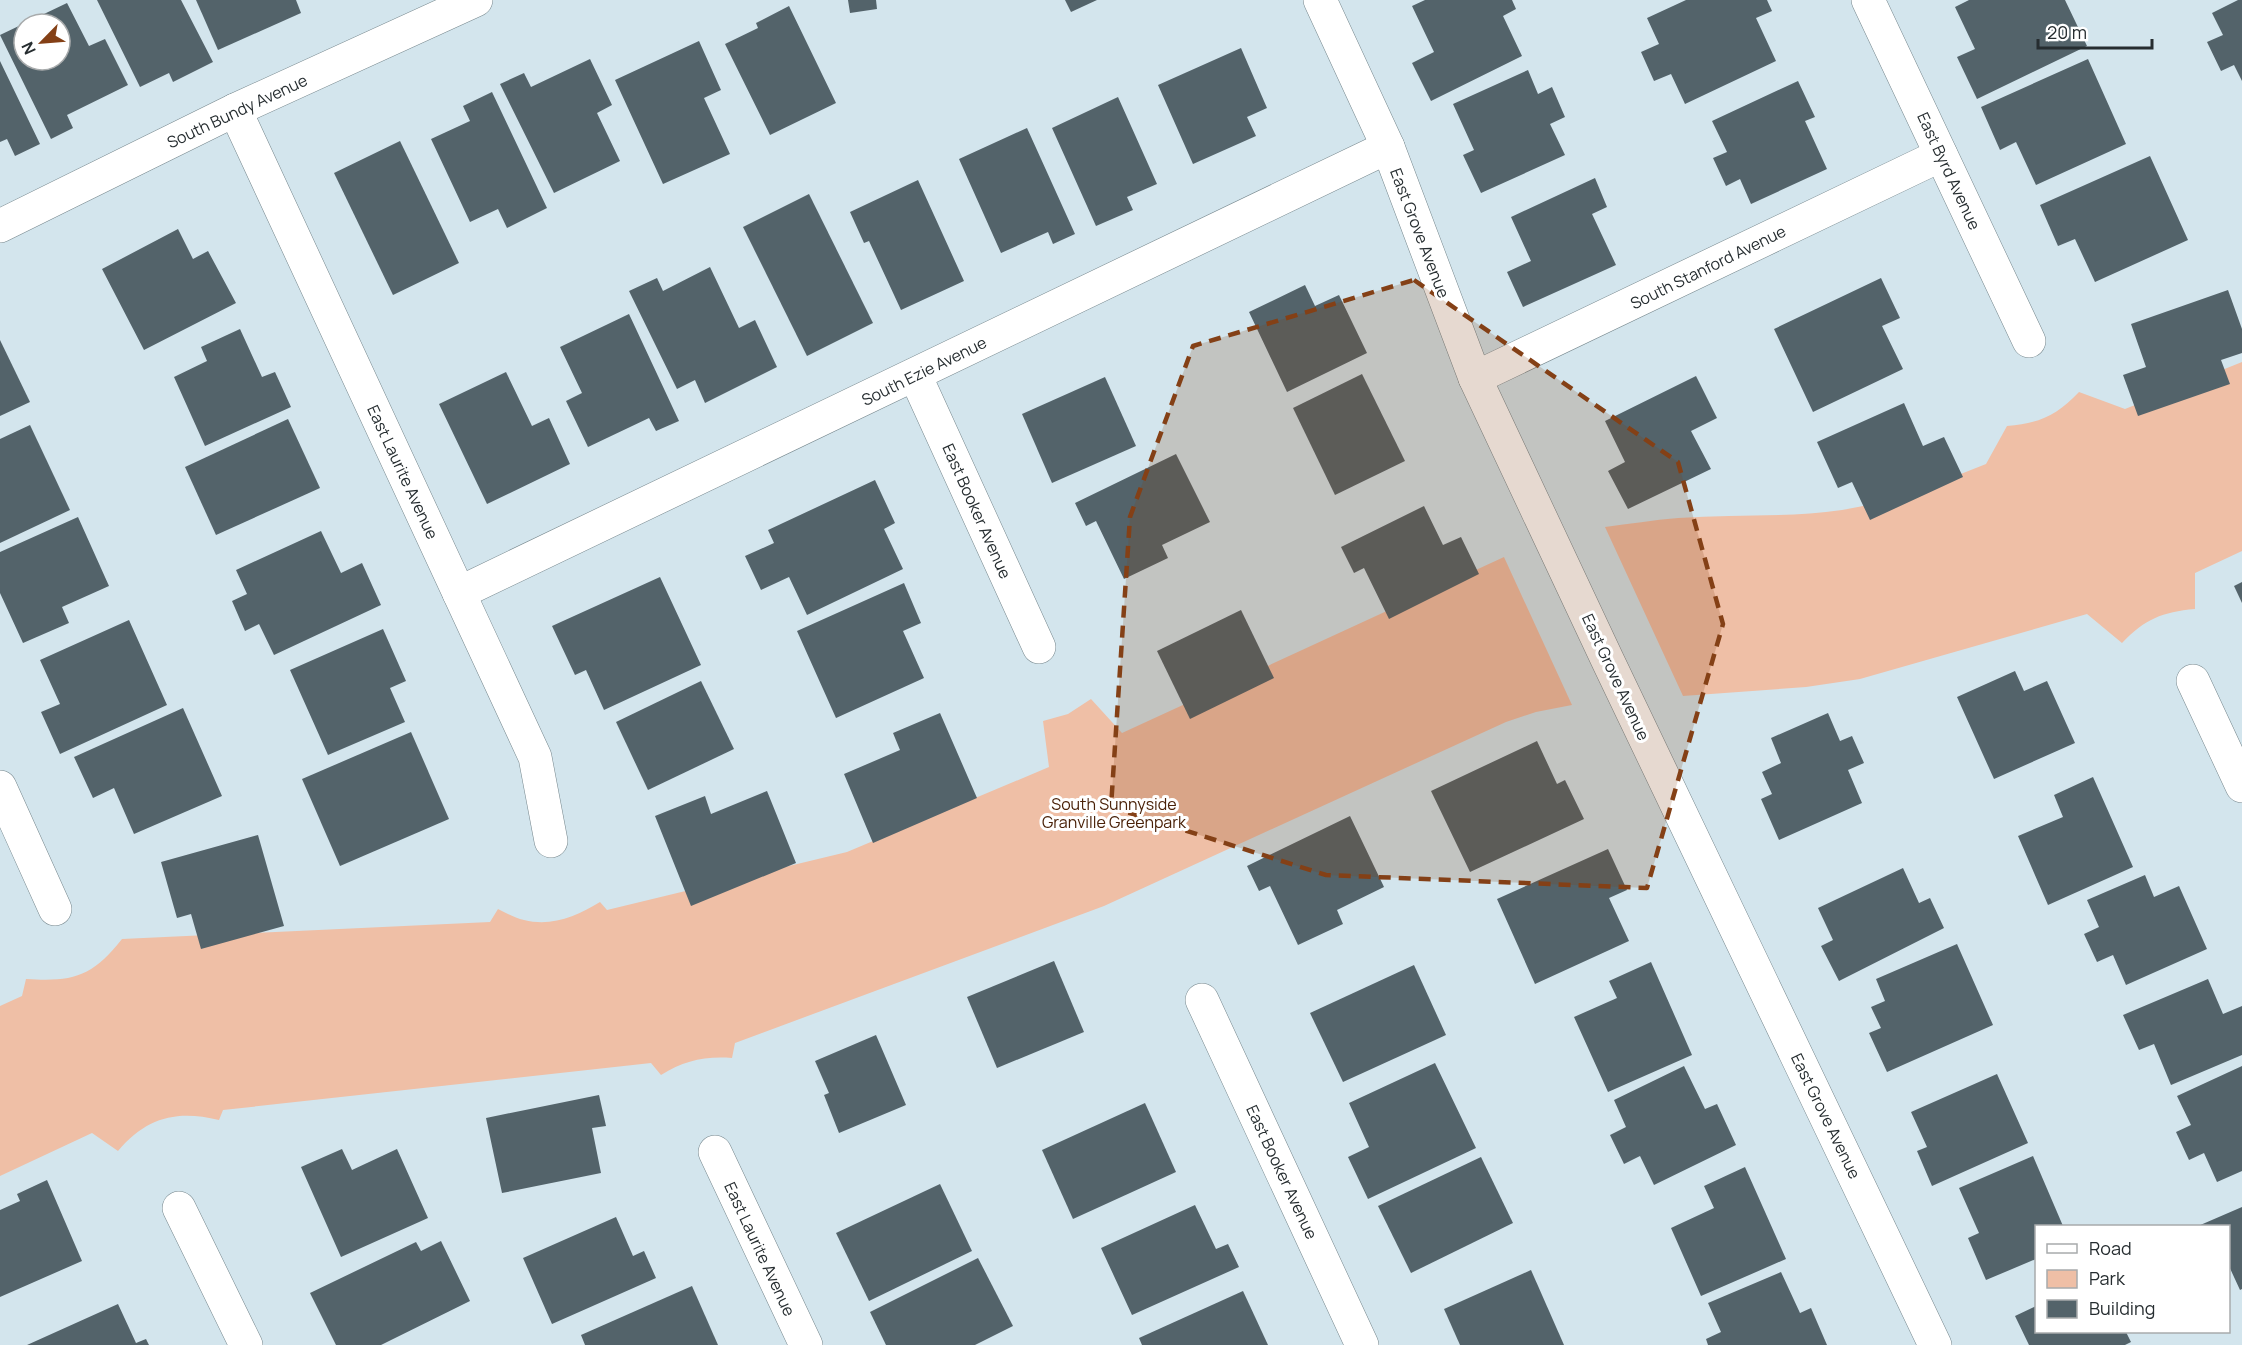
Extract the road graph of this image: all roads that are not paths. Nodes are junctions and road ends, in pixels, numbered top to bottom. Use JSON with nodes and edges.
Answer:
{"nodes":[{"id":1,"x":476,"y":0,"type":"edge"},
{"id":2,"x":1320,"y":0,"type":"edge"},
{"id":3,"x":1868,"y":0,"type":"edge"},
{"id":4,"x":235,"y":110,"type":"junction"},
{"id":5,"x":1388,"y":147,"type":"junction"},
{"id":6,"x":1941,"y":155,"type":"junction"},
{"id":7,"x":0,"y":226,"type":"edge"},
{"id":8,"x":2030,"y":341,"type":"dead end"},
{"id":9,"x":915,"y":375,"type":"junction"},
{"id":10,"x":1475,"y":378,"type":"junction"},
{"id":11,"x":459,"y":592,"type":"junction"},
{"id":12,"x":1039,"y":647,"type":"dead end"},
{"id":13,"x":2193,"y":681,"type":"dead end"},
{"id":14,"x":2242,"y":786,"type":"edge"},
{"id":15,"x":0,"y":787,"type":"edge"},
{"id":16,"x":551,"y":841,"type":"dead end"},
{"id":17,"x":55,"y":909,"type":"dead end"},
{"id":18,"x":1202,"y":1000,"type":"dead end"},
{"id":19,"x":715,"y":1152,"type":"dead end"},
{"id":20,"x":179,"y":1208,"type":"dead end"},
{"id":21,"x":246,"y":1345,"type":"edge"},
{"id":22,"x":806,"y":1345,"type":"edge"},
{"id":23,"x":1362,"y":1345,"type":"edge"},
{"id":24,"x":1935,"y":1345,"type":"edge"}],
"edges":[{"from":1,"to":4,"type":"street","name":"South Bundy Avenue"},
{"from":2,"to":5,"type":"street","name":"East Grove Avenue"},
{"from":3,"to":6,"type":"street","name":"East Byrd Avenue"},
{"from":4,"to":7,"type":"street","name":"South Bundy Avenue"},
{"from":4,"to":11,"type":"street","name":"East Laurite Avenue"},
{"from":5,"to":9,"type":"street","name":"South Ezie Avenue"},
{"from":5,"to":10,"type":"street","name":"East Grove Avenue"},
{"from":6,"to":8,"type":"street","name":"East Byrd Avenue"},
{"from":6,"to":10,"type":"street","name":"South Stanford Avenue"},
{"from":9,"to":11,"type":"street","name":"South Ezie Avenue"},
{"from":9,"to":12,"type":"street","name":"East Booker Avenue"},
{"from":10,"to":24,"type":"street","name":"East Grove Avenue"},
{"from":11,"to":16,"type":"street","name":"East Laurite Avenue"},
{"from":13,"to":14,"type":"street"},
{"from":15,"to":17,"type":"street"},
{"from":18,"to":23,"type":"street","name":"East Booker Avenue"},
{"from":19,"to":22,"type":"street","name":"East Laurite Avenue"},
{"from":20,"to":21,"type":"street"}]}
